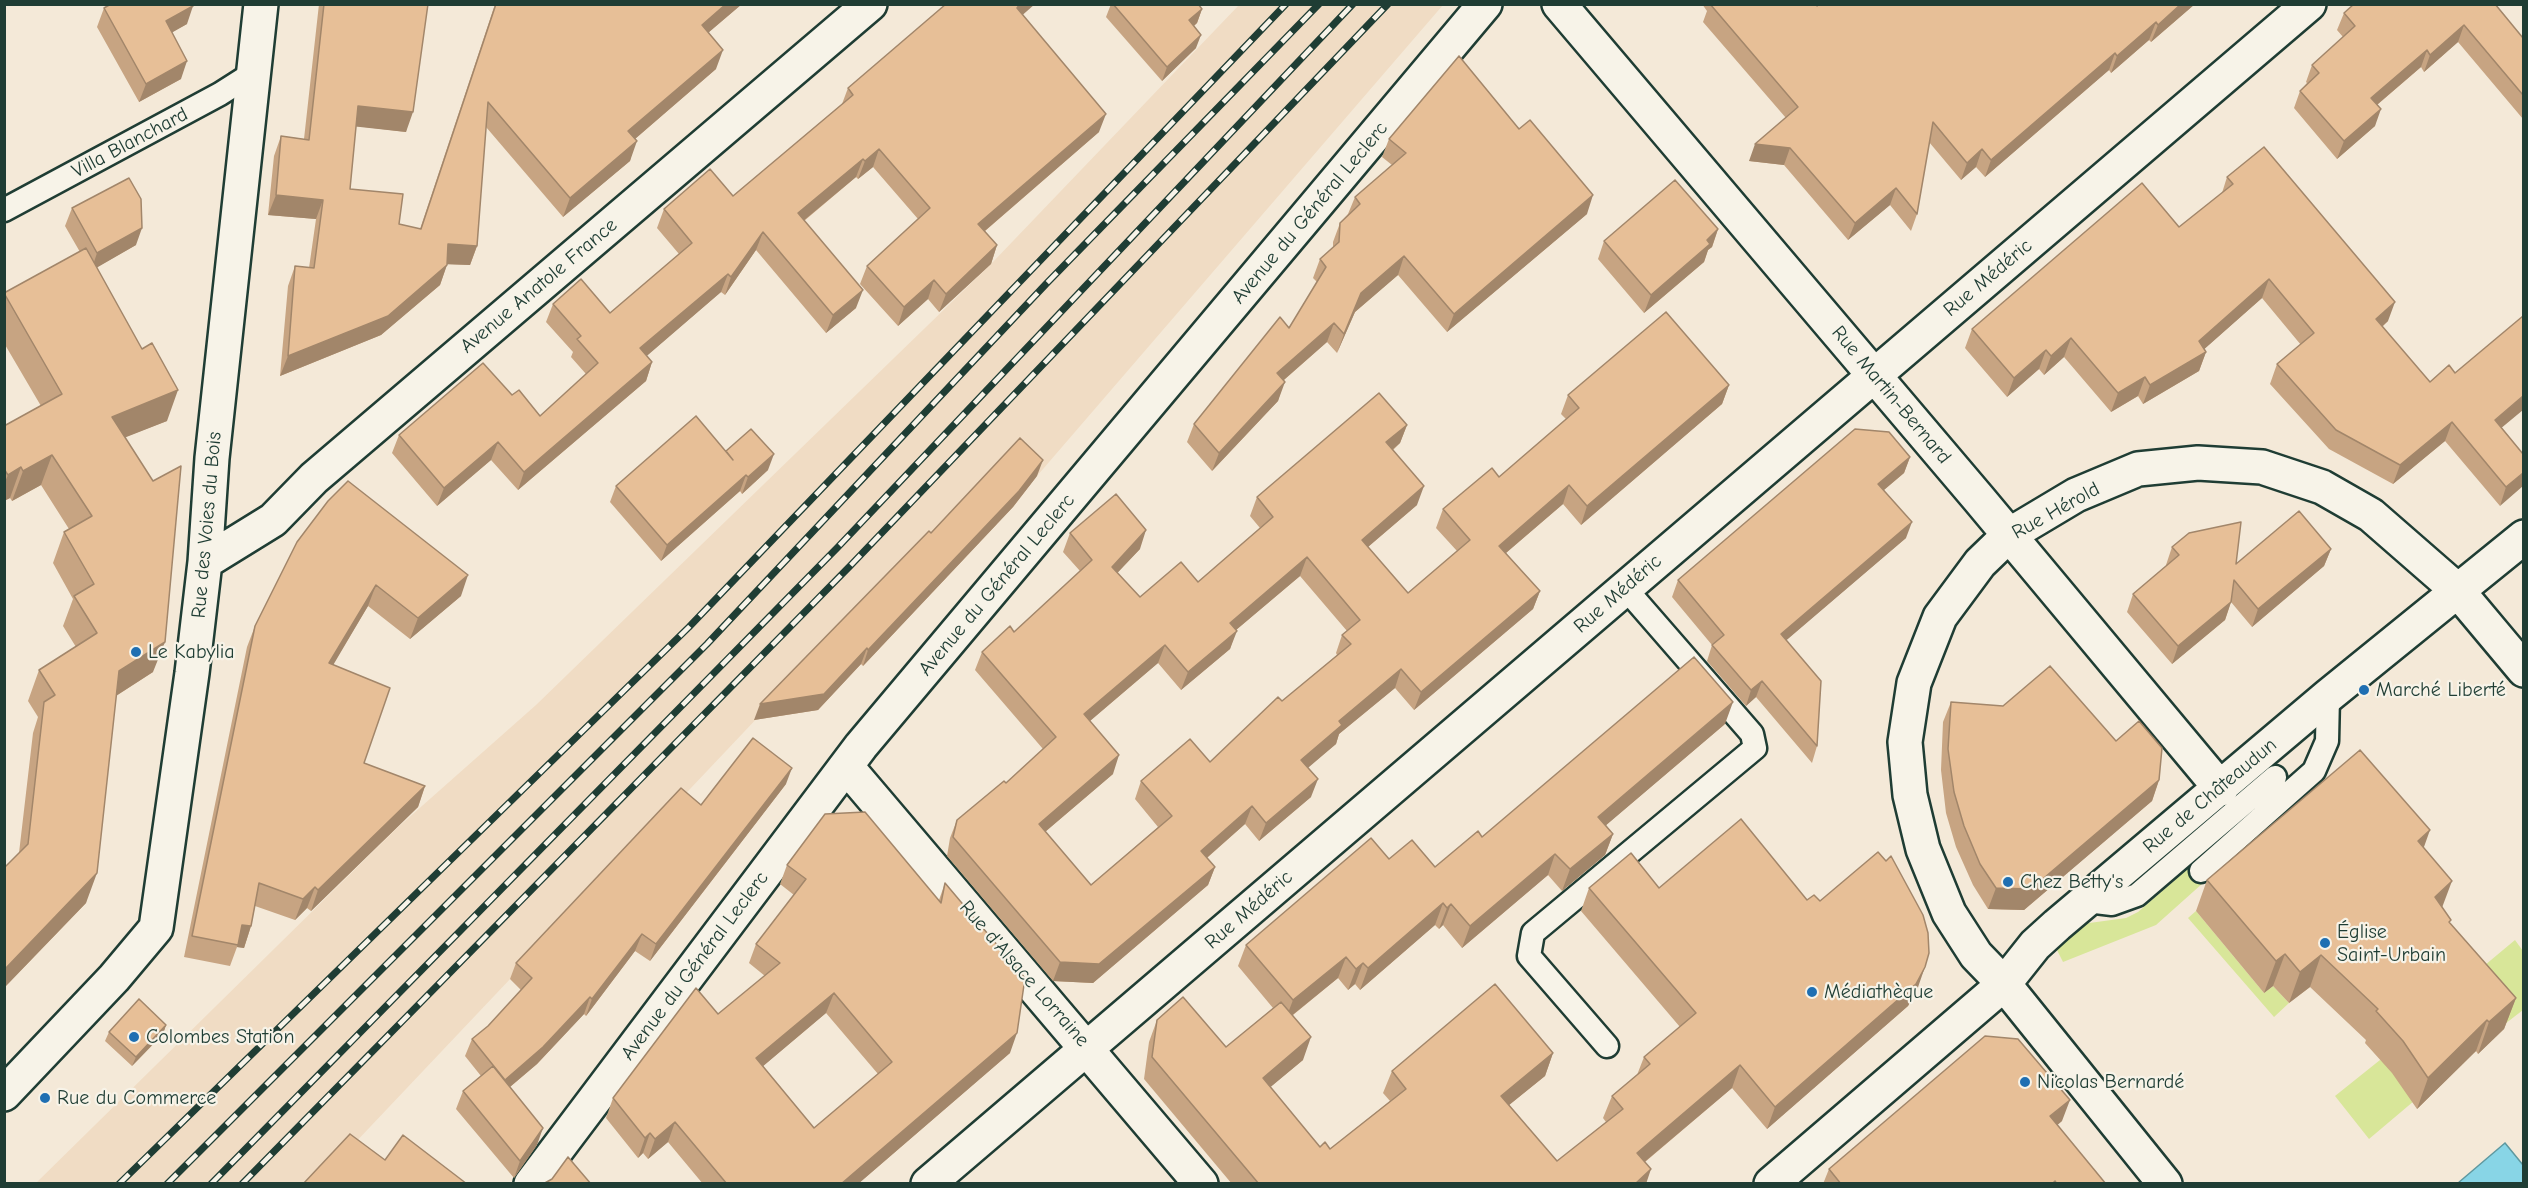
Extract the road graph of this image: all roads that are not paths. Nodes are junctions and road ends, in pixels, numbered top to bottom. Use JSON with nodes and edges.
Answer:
{"nodes":[{"id":1,"x":261,"y":4,"type":"edge"},
{"id":2,"x":870,"y":4,"type":"edge"},
{"id":3,"x":1485,"y":4,"type":"edge"},
{"id":4,"x":1559,"y":4,"type":"edge"},
{"id":5,"x":2309,"y":4,"type":"edge"},
{"id":6,"x":253,"y":73,"type":"junction"},
{"id":7,"x":4,"y":210,"type":"edge"},
{"id":8,"x":1875,"y":376,"type":"junction"},
{"id":9,"x":2009,"y":535,"type":"junction"},
{"id":10,"x":2523,"y":537,"type":"edge"},
{"id":11,"x":205,"y":562,"type":"junction"},
{"id":12,"x":1625,"y":588,"type":"junction"},
{"id":13,"x":2457,"y":590,"type":"junction"},
{"id":14,"x":2523,"y":670,"type":"edge"},
{"id":15,"x":2328,"y":696,"type":"junction"},
{"id":16,"x":846,"y":766,"type":"junction"},
{"id":17,"x":2275,"y":777,"type":"dead end"},
{"id":18,"x":2221,"y":789,"type":"junction"},
{"id":19,"x":2201,"y":871,"type":"dead end"},
{"id":20,"x":2087,"y":901,"type":"junction"},
{"id":21,"x":2004,"y":984,"type":"junction"},
{"id":22,"x":1607,"y":1046,"type":"dead end"},
{"id":23,"x":1087,"y":1048,"type":"junction"},
{"id":24,"x":4,"y":1094,"type":"edge"},
{"id":25,"x":531,"y":1184,"type":"edge"},
{"id":26,"x":928,"y":1184,"type":"edge"},
{"id":27,"x":1201,"y":1184,"type":"edge"},
{"id":28,"x":1771,"y":1184,"type":"edge"},
{"id":29,"x":2165,"y":1184,"type":"edge"}],
"edges":[{"from":1,"to":6,"type":"street","name":"Rue des Voies du Bois"},
{"from":2,"to":11,"type":"street","name":"Avenue Anatole France"},
{"from":3,"to":16,"type":"street","name":"Avenue du Général Leclerc"},
{"from":4,"to":8,"type":"street","name":"Rue Martin-Bernard"},
{"from":5,"to":8,"type":"street","name":"Rue Médéric"},
{"from":6,"to":7,"type":"lane","name":"Villa Blanchard"},
{"from":6,"to":11,"type":"street","name":"Rue des Voies du Bois"},
{"from":8,"to":9,"type":"street","name":"Rue Martin-Bernard"},
{"from":8,"to":12,"type":"street","name":"Rue Médéric"},
{"from":9,"to":13,"type":"street","name":"Rue Hérold"},
{"from":9,"to":18,"type":"street","name":"Rue Martin-Bernard"},
{"from":9,"to":21,"type":"street","name":"Rue Hérold"},
{"from":10,"to":13,"type":"street","name":"Rue de Châteaudun"},
{"from":11,"to":24,"type":"street","name":"Rue des Voies du Bois"},
{"from":12,"to":22,"type":"lane"},
{"from":12,"to":23,"type":"street","name":"Rue Médéric"},
{"from":13,"to":14,"type":"street","name":"Rue Hérold"},
{"from":13,"to":15,"type":"street","name":"Rue de Châteaudun"},
{"from":15,"to":18,"type":"street","name":"Rue de Châteaudun"},
{"from":15,"to":19,"type":"lane"},
{"from":16,"to":23,"type":"street","name":"Rue d'Alsace Lorraine"},
{"from":16,"to":25,"type":"street","name":"Avenue du Général Leclerc"},
{"from":17,"to":20,"type":"lane"},
{"from":18,"to":20,"type":"street","name":"Rue de Châteaudun"},
{"from":20,"to":21,"type":"street","name":"Rue de Châteaudun"},
{"from":21,"to":28,"type":"street","name":"Rue de Châteaudun"},
{"from":21,"to":29,"type":"street","name":"Rue Hérold"},
{"from":23,"to":26,"type":"street","name":"Rue Médéric"},
{"from":23,"to":27,"type":"street","name":"Rue d'Alsace Lorraine"}]}
